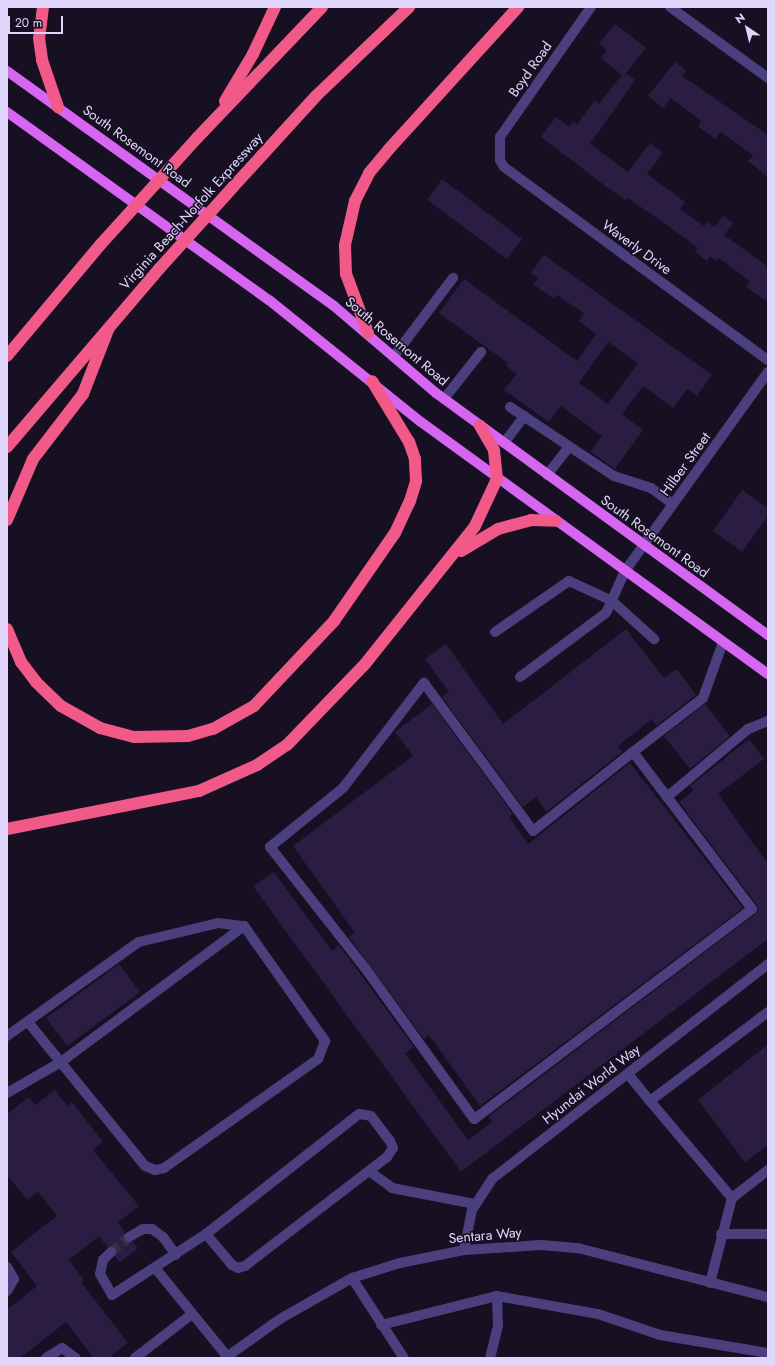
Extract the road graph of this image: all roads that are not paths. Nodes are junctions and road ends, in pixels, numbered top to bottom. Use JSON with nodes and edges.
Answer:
{"nodes":[{"id":1,"x":43,"y":7,"type":"edge"},
{"id":2,"x":275,"y":7,"type":"edge"},
{"id":3,"x":322,"y":7,"type":"edge"},
{"id":4,"x":409,"y":7,"type":"edge"},
{"id":5,"x":518,"y":7,"type":"edge"},
{"id":6,"x":591,"y":7,"type":"edge"},
{"id":7,"x":670,"y":7,"type":"edge"},
{"id":8,"x":7,"y":71,"type":"edge"},
{"id":9,"x":768,"y":78,"type":"edge"},
{"id":10,"x":58,"y":107,"type":"junction"},
{"id":11,"x":7,"y":112,"type":"edge"},
{"id":12,"x":197,"y":138,"type":"junction"},
{"id":13,"x":497,"y":149,"type":"joint"},
{"id":14,"x":453,"y":278,"type":"dead end"},
{"id":15,"x":112,"y":321,"type":"junction"},
{"id":16,"x":368,"y":333,"type":"junction"},
{"id":17,"x":481,"y":352,"type":"dead end"},
{"id":18,"x":7,"y":356,"type":"edge"},
{"id":19,"x":394,"y":356,"type":"junction"},
{"id":20,"x":768,"y":360,"type":"edge"},
{"id":21,"x":768,"y":372,"type":"edge"},
{"id":22,"x":372,"y":381,"type":"junction"},
{"id":23,"x":444,"y":399,"type":"junction"},
{"id":24,"x":510,"y":407,"type":"dead end"},
{"id":25,"x":524,"y":416,"type":"junction"},
{"id":26,"x":480,"y":426,"type":"junction"},
{"id":27,"x":504,"y":443,"type":"junction"},
{"id":28,"x":7,"y":447,"type":"edge"},
{"id":29,"x":569,"y":447,"type":"junction"},
{"id":30,"x":547,"y":475,"type":"junction"},
{"id":31,"x":498,"y":479,"type":"junction"},
{"id":32,"x":673,"y":504,"type":"junction"},
{"id":33,"x":7,"y":520,"type":"edge"},
{"id":34,"x":556,"y":521,"type":"junction"},
{"id":35,"x":644,"y":545,"type":"junction"},
{"id":36,"x":454,"y":555,"type":"junction"},
{"id":37,"x":625,"y":571,"type":"junction"},
{"id":38,"x":612,"y":601,"type":"junction"},
{"id":39,"x":7,"y":629,"type":"edge"},
{"id":40,"x":495,"y":632,"type":"dead end"},
{"id":41,"x":768,"y":635,"type":"edge"},
{"id":42,"x":654,"y":639,"type":"dead end"},
{"id":43,"x":723,"y":642,"type":"junction"},
{"id":44,"x":768,"y":674,"type":"edge"},
{"id":45,"x":520,"y":678,"type":"dead end"},
{"id":46,"x":768,"y":722,"type":"edge"},
{"id":47,"x":633,"y":752,"type":"junction"},
{"id":48,"x":667,"y":796,"type":"junction"},
{"id":49,"x":7,"y":829,"type":"edge"},
{"id":50,"x":244,"y":926,"type":"junction"},
{"id":51,"x":768,"y":964,"type":"edge"},
{"id":52,"x":768,"y":1012,"type":"edge"},
{"id":53,"x":28,"y":1022,"type":"junction"},
{"id":54,"x":7,"y":1036,"type":"edge"},
{"id":55,"x":61,"y":1062,"type":"junction"},
{"id":56,"x":628,"y":1074,"type":"junction"},
{"id":57,"x":7,"y":1093,"type":"edge"},
{"id":58,"x":650,"y":1101,"type":"junction"},
{"id":59,"x":768,"y":1170,"type":"edge"},
{"id":60,"x":369,"y":1171,"type":"junction"},
{"id":61,"x":732,"y":1198,"type":"junction"},
{"id":62,"x":475,"y":1204,"type":"junction"},
{"id":63,"x":206,"y":1234,"type":"junction"},
{"id":64,"x":721,"y":1234,"type":"junction"},
{"id":65,"x":768,"y":1234,"type":"edge"},
{"id":66,"x":129,"y":1237,"type":"tunnel mouth"},
{"id":67,"x":464,"y":1250,"type":"junction"},
{"id":68,"x":111,"y":1252,"type":"tunnel mouth"},
{"id":69,"x":176,"y":1255,"type":"junction"},
{"id":70,"x":7,"y":1267,"type":"edge"},
{"id":71,"x":156,"y":1269,"type":"junction"},
{"id":72,"x":352,"y":1278,"type":"junction"},
{"id":73,"x":710,"y":1283,"type":"junction"},
{"id":74,"x":7,"y":1291,"type":"edge"},
{"id":75,"x":497,"y":1296,"type":"junction"},
{"id":76,"x":768,"y":1297,"type":"edge"},
{"id":77,"x":192,"y":1314,"type":"junction"},
{"id":78,"x":381,"y":1325,"type":"junction"},
{"id":79,"x":768,"y":1353,"type":"edge"},
{"id":80,"x":226,"y":1357,"type":"edge"},
{"id":81,"x":46,"y":1358,"type":"edge"},
{"id":82,"x":76,"y":1358,"type":"edge"},
{"id":83,"x":135,"y":1358,"type":"edge"},
{"id":84,"x":404,"y":1358,"type":"edge"},
{"id":85,"x":490,"y":1358,"type":"edge"}],
"edges":[{"from":1,"to":10,"type":"highway"},
{"from":2,"to":12,"type":"highway"},
{"from":3,"to":12,"type":"highway"},
{"from":4,"to":15,"type":"highway","name":"Virginia Beach-Norfolk Expressway","bridge":true},
{"from":5,"to":16,"type":"highway"},
{"from":6,"to":13,"type":"street","name":"Boyd Road"},
{"from":7,"to":9,"type":"street"},
{"from":8,"to":10,"type":"main road","name":"South Rosemont Road"},
{"from":10,"to":16,"type":"main road","name":"South Rosemont Road"},
{"from":11,"to":22,"type":"main road"},
{"from":12,"to":18,"type":"highway","bridge":true},
{"from":13,"to":20,"type":"street","name":"Waverly Drive"},
{"from":14,"to":19,"type":"street"},
{"from":15,"to":28,"type":"highway","name":"Virginia Beach-Norfolk Expressway"},
{"from":15,"to":33,"type":"highway"},
{"from":16,"to":19,"type":"main road","name":"South Rosemont Road"},
{"from":17,"to":23,"type":"street"},
{"from":19,"to":23,"type":"main road","name":"South Rosemont Road"},
{"from":21,"to":32,"type":"street","name":"Hilber Street"},
{"from":22,"to":31,"type":"main road"},
{"from":22,"to":39,"type":"highway"},
{"from":23,"to":26,"type":"main road","name":"South Rosemont Road"},
{"from":24,"to":25,"type":"street"},
{"from":25,"to":27,"type":"street"},
{"from":25,"to":29,"type":"street"},
{"from":26,"to":27,"type":"main road","name":"South Rosemont Road"},
{"from":26,"to":31,"type":"highway"},
{"from":27,"to":30,"type":"main road","name":"South Rosemont Road"},
{"from":29,"to":30,"type":"street"},
{"from":29,"to":32,"type":"street"},
{"from":30,"to":35,"type":"main road","name":"South Rosemont Road"},
{"from":31,"to":34,"type":"main road"},
{"from":31,"to":36,"type":"highway"},
{"from":32,"to":35,"type":"street","name":"Hilber Street"},
{"from":34,"to":36,"type":"highway"},
{"from":34,"to":37,"type":"main road"},
{"from":35,"to":37,"type":"street","name":"Hilber Street"},
{"from":35,"to":41,"type":"main road","name":"South Rosemont Road"},
{"from":36,"to":49,"type":"highway"},
{"from":37,"to":38,"type":"street","name":"Hilber Street"},
{"from":37,"to":43,"type":"main road"},
{"from":38,"to":40,"type":"street"},
{"from":38,"to":42,"type":"street"},
{"from":38,"to":45,"type":"street","name":"Hilber Street"},
{"from":43,"to":44,"type":"main road"},
{"from":43,"to":47,"type":"street"},
{"from":46,"to":48,"type":"street"},
{"from":47,"to":48,"type":"street"},
{"from":47,"to":48,"type":"street"},
{"from":50,"to":53,"type":"street"},
{"from":50,"to":55,"type":"street"},
{"from":50,"to":55,"type":"street"},
{"from":51,"to":56,"type":"street","name":"Hyundai World Way"},
{"from":52,"to":58,"type":"street"},
{"from":53,"to":54,"type":"street"},
{"from":53,"to":55,"type":"street"},
{"from":55,"to":57,"type":"street"},
{"from":56,"to":58,"type":"street"},
{"from":56,"to":62,"type":"street","name":"Hyundai World Way"},
{"from":58,"to":61,"type":"street"},
{"from":59,"to":61,"type":"street"},
{"from":60,"to":62,"type":"street"},
{"from":60,"to":63,"type":"street"},
{"from":60,"to":63,"type":"street"},
{"from":61,"to":64,"type":"street"},
{"from":62,"to":67,"type":"street","name":"Hyundai World Way"},
{"from":63,"to":69,"type":"street"},
{"from":64,"to":65,"type":"street"},
{"from":64,"to":73,"type":"street"},
{"from":66,"to":69,"type":"street"},
{"from":67,"to":72,"type":"street","name":"Sentara Way"},
{"from":67,"to":73,"type":"street","name":"Sentara Way"},
{"from":68,"to":71,"type":"street"},
{"from":69,"to":71,"type":"street"},
{"from":70,"to":74,"type":"street"},
{"from":71,"to":77,"type":"street"},
{"from":72,"to":78,"type":"street"},
{"from":72,"to":80,"type":"street","name":"Sentara Way"},
{"from":73,"to":76,"type":"street","name":"Sentara Way"},
{"from":75,"to":78,"type":"street"},
{"from":75,"to":79,"type":"street"},
{"from":75,"to":85,"type":"street"},
{"from":77,"to":80,"type":"street"},
{"from":77,"to":83,"type":"street"},
{"from":78,"to":84,"type":"street"},
{"from":81,"to":82,"type":"street"}]}
